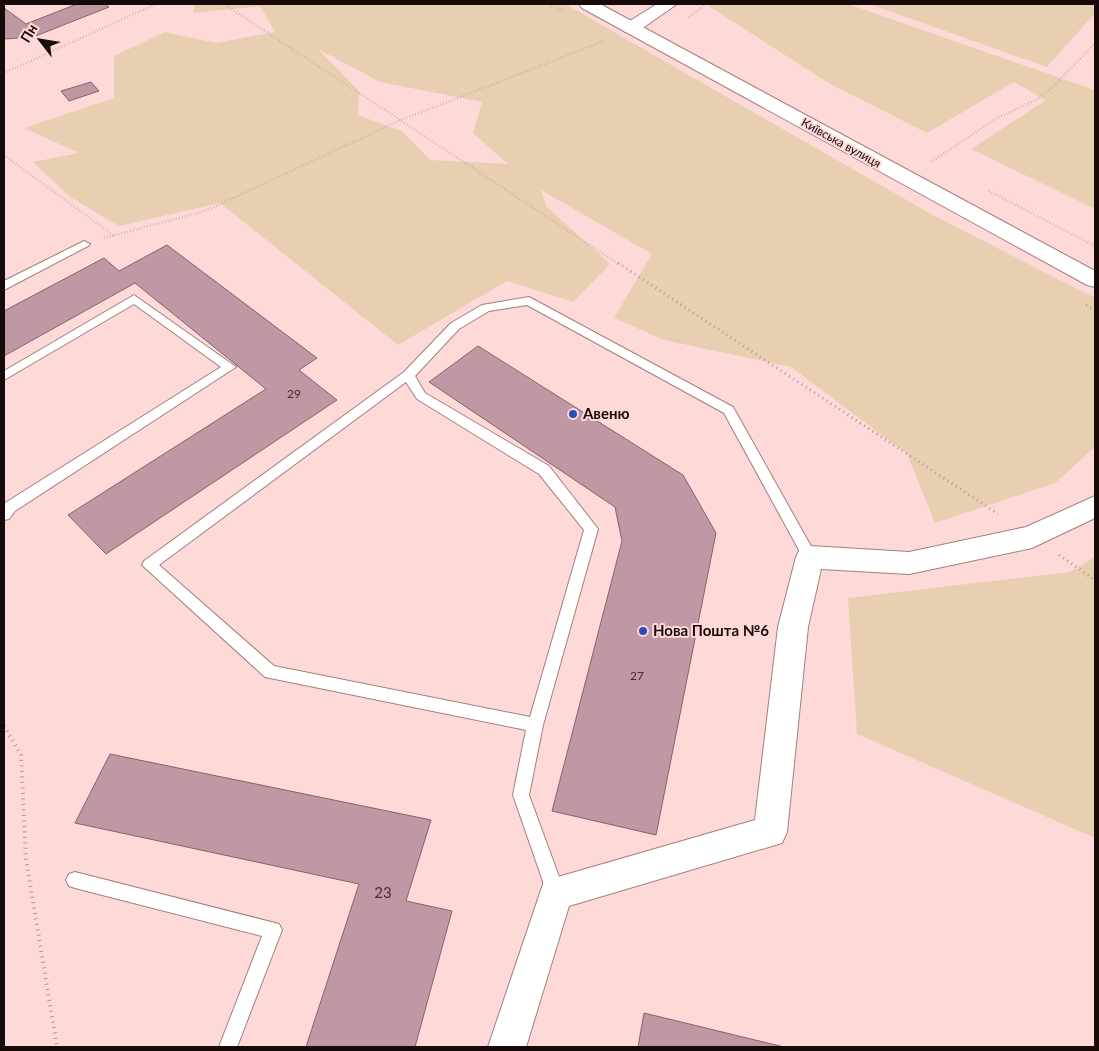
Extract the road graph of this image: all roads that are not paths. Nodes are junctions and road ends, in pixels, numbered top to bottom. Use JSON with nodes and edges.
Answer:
{"nodes":[{"id":1,"x":588,"y":4,"type":"edge"},
{"id":2,"x":668,"y":4,"type":"edge"},
{"id":3,"x":631,"y":28,"type":"junction"},
{"id":4,"x":84,"y":244,"type":"road end"},
{"id":5,"x":1095,"y":280,"type":"edge"},
{"id":6,"x":4,"y":286,"type":"edge"},
{"id":7,"x":408,"y":375,"type":"junction"},
{"id":8,"x":4,"y":376,"type":"edge"},
{"id":9,"x":1095,"y":506,"type":"edge"},
{"id":10,"x":6,"y":508,"type":"edge"},
{"id":11,"x":810,"y":557,"type":"junction"},
{"id":12,"x":536,"y":725,"type":"junction"},
{"id":13,"x":75,"y":880,"type":"dead end"},
{"id":14,"x":556,"y":894,"type":"junction"},
{"id":15,"x":228,"y":1047,"type":"edge"},
{"id":16,"x":507,"y":1047,"type":"edge"}],
"edges":[{"from":1,"to":3,"type":"street","name":"Київська вулиця"},
{"from":2,"to":3,"type":"street"},
{"from":3,"to":5,"type":"street","name":"Київська вулиця"},
{"from":4,"to":6,"type":"lane"},
{"from":7,"to":11,"type":"lane"},
{"from":7,"to":12,"type":"lane"},
{"from":7,"to":12,"type":"lane"},
{"from":8,"to":10,"type":"lane"},
{"from":9,"to":11,"type":"street"},
{"from":11,"to":14,"type":"street"},
{"from":12,"to":14,"type":"lane"},
{"from":13,"to":15,"type":"lane"},
{"from":14,"to":16,"type":"street"}]}
